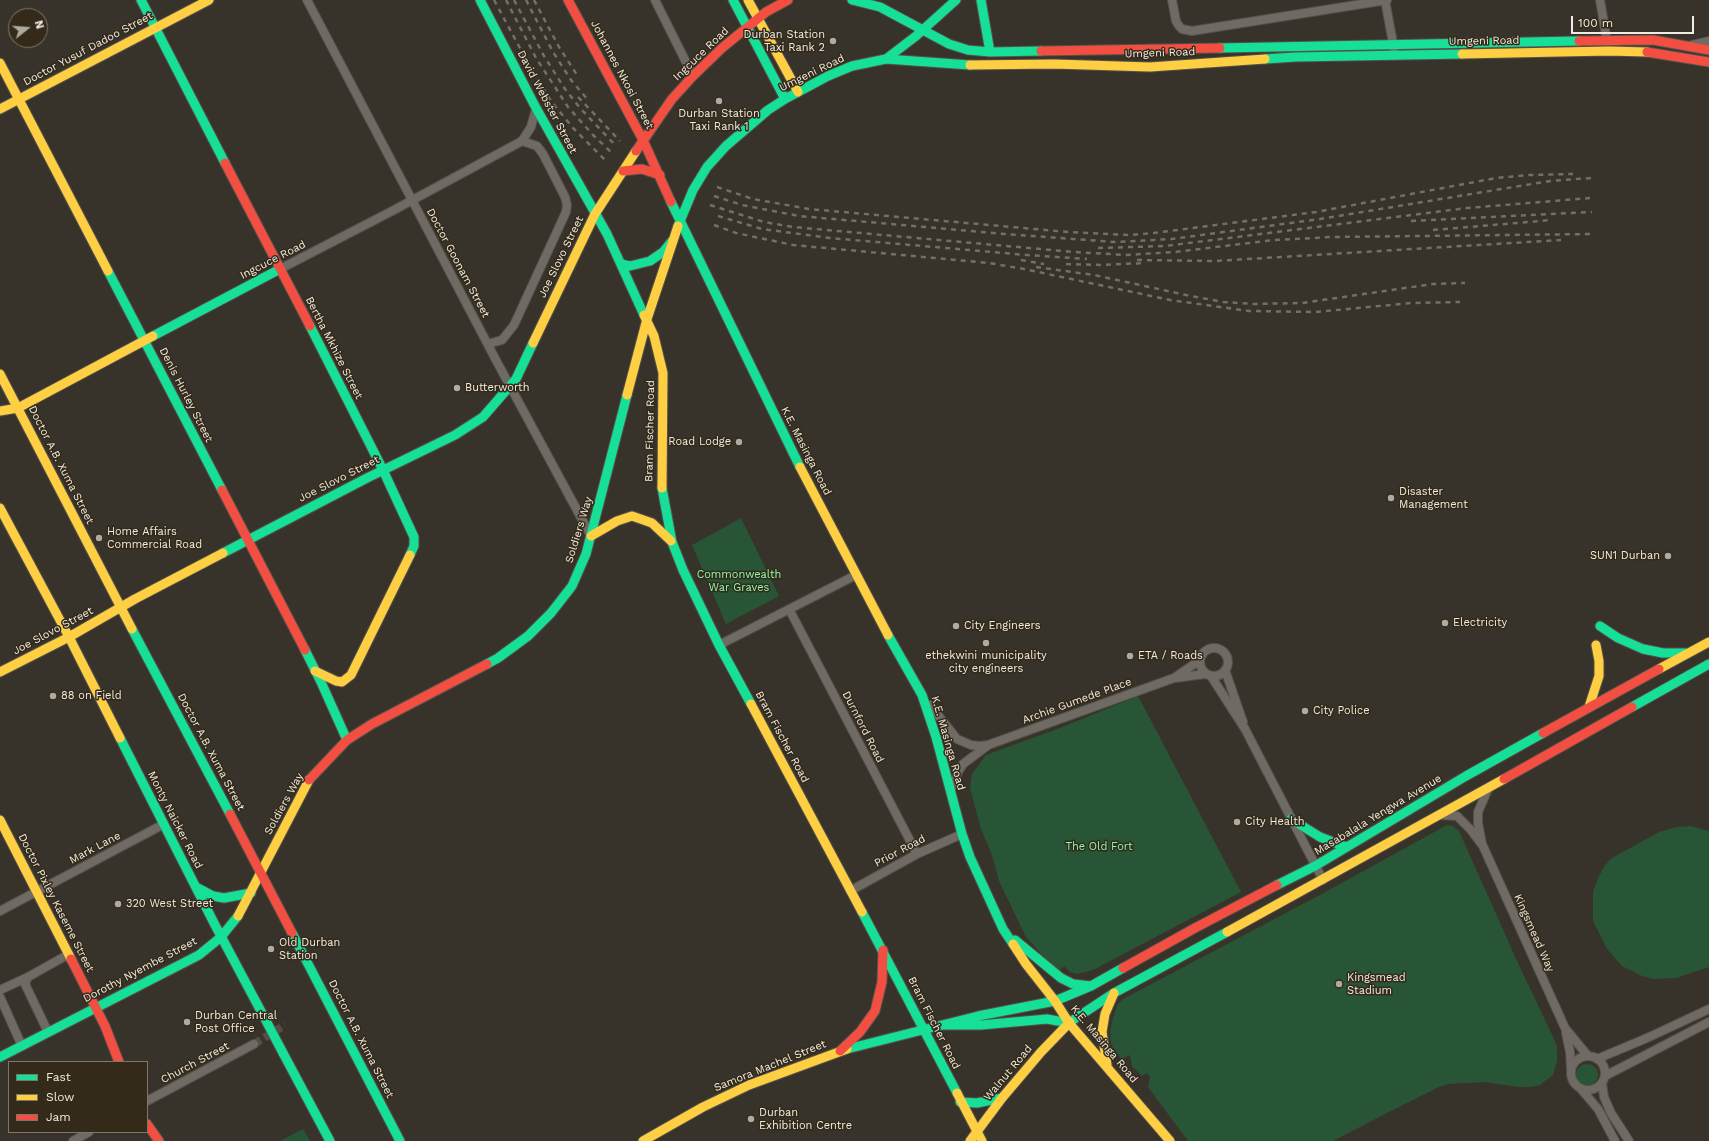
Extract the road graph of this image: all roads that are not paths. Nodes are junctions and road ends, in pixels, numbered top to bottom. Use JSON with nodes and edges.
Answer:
{"nodes":[{"id":1,"x":141,"y":0,"type":"edge"},
{"id":2,"x":209,"y":0,"type":"edge"},
{"id":3,"x":307,"y":0,"type":"edge"},
{"id":4,"x":480,"y":0,"type":"edge"},
{"id":5,"x":568,"y":0,"type":"edge"},
{"id":6,"x":655,"y":0,"type":"edge"},
{"id":7,"x":733,"y":0,"type":"edge"},
{"id":8,"x":748,"y":0,"type":"edge"},
{"id":9,"x":788,"y":0,"type":"edge"},
{"id":10,"x":852,"y":0,"type":"edge"},
{"id":11,"x":956,"y":0,"type":"edge"},
{"id":12,"x":981,"y":0,"type":"edge"},
{"id":13,"x":1172,"y":0,"type":"edge"},
{"id":14,"x":1386,"y":0,"type":"edge"},
{"id":15,"x":1600,"y":0,"type":"edge"},
{"id":16,"x":878,"y":4,"type":"edge"},
{"id":17,"x":758,"y":19,"type":"junction"},
{"id":18,"x":155,"y":28,"type":"junction"},
{"id":19,"x":747,"y":28,"type":"junction"},
{"id":20,"x":923,"y":30,"type":"junction"},
{"id":21,"x":1607,"y":41,"type":"junction"},
{"id":22,"x":1709,"y":42,"type":"edge"},
{"id":23,"x":1393,"y":44,"type":"junction"},
{"id":24,"x":1295,"y":45,"type":"junction"},
{"id":25,"x":1331,"y":45,"type":"junction"},
{"id":26,"x":1356,"y":45,"type":"junction"},
{"id":27,"x":1688,"y":46,"type":"junction"},
{"id":28,"x":1150,"y":50,"type":"junction"},
{"id":29,"x":1709,"y":50,"type":"edge"},
{"id":30,"x":990,"y":52,"type":"junction"},
{"id":31,"x":1395,"y":54,"type":"junction"},
{"id":32,"x":1356,"y":55,"type":"junction"},
{"id":33,"x":1331,"y":56,"type":"junction"},
{"id":34,"x":1295,"y":57,"type":"junction"},
{"id":35,"x":886,"y":59,"type":"junction"},
{"id":36,"x":1709,"y":62,"type":"edge"},
{"id":37,"x":0,"y":63,"type":"edge"},
{"id":38,"x":1150,"y":67,"type":"junction"},
{"id":39,"x":693,"y":76,"type":"junction"},
{"id":40,"x":798,"y":92,"type":"junction"},
{"id":41,"x":19,"y":99,"type":"junction"},
{"id":42,"x":785,"y":99,"type":"junction"},
{"id":43,"x":536,"y":108,"type":"junction"},
{"id":44,"x":0,"y":109,"type":"edge"},
{"id":45,"x":643,"y":140,"type":"junction"},
{"id":46,"x":522,"y":141,"type":"junction"},
{"id":47,"x":623,"y":171,"type":"junction"},
{"id":48,"x":660,"y":175,"type":"junction"},
{"id":49,"x":412,"y":200,"type":"junction"},
{"id":50,"x":595,"y":214,"type":"junction"},
{"id":51,"x":680,"y":223,"type":"junction"},
{"id":52,"x":672,"y":241,"type":"junction"},
{"id":53,"x":622,"y":264,"type":"junction"},
{"id":54,"x":280,"y":269,"type":"junction"},
{"id":55,"x":648,"y":319,"type":"junction"},
{"id":56,"x":145,"y":341,"type":"junction"},
{"id":57,"x":488,"y":344,"type":"junction"},
{"id":58,"x":0,"y":374,"type":"edge"},
{"id":59,"x":510,"y":386,"type":"junction"},
{"id":60,"x":18,"y":408,"type":"junction"},
{"id":61,"x":0,"y":412,"type":"edge"},
{"id":62,"x":383,"y":470,"type":"junction"},
{"id":63,"x":0,"y":508,"type":"edge"},
{"id":64,"x":3,"y":522,"type":"edge"},
{"id":65,"x":591,"y":536,"type":"junction"},
{"id":66,"x":248,"y":540,"type":"junction"},
{"id":67,"x":672,"y":542,"type":"junction"},
{"id":68,"x":856,"y":575,"type":"junction"},
{"id":69,"x":120,"y":607,"type":"junction"},
{"id":70,"x":789,"y":609,"type":"junction"},
{"id":71,"x":1600,"y":626,"type":"dead end"},
{"id":72,"x":69,"y":637,"type":"junction"},
{"id":73,"x":1709,"y":642,"type":"edge"},
{"id":74,"x":719,"y":645,"type":"junction"},
{"id":75,"x":1596,"y":645,"type":"dead end"},
{"id":76,"x":1688,"y":653,"type":"junction"},
{"id":77,"x":1200,"y":660,"type":"junction"},
{"id":78,"x":1709,"y":664,"type":"edge"},
{"id":79,"x":1225,"y":670,"type":"junction"},
{"id":80,"x":315,"y":671,"type":"junction"},
{"id":81,"x":0,"y":672,"type":"edge"},
{"id":82,"x":1208,"y":675,"type":"junction"},
{"id":83,"x":1174,"y":678,"type":"junction"},
{"id":84,"x":922,"y":694,"type":"junction"},
{"id":85,"x":1589,"y":707,"type":"junction"},
{"id":86,"x":1245,"y":729,"type":"junction"},
{"id":87,"x":347,"y":740,"type":"junction"},
{"id":88,"x":988,"y":745,"type":"junction"},
{"id":89,"x":1489,"y":787,"type":"junction"},
{"id":90,"x":951,"y":795,"type":"junction"},
{"id":91,"x":1439,"y":815,"type":"junction"},
{"id":92,"x":1291,"y":819,"type":"junction"},
{"id":93,"x":1,"y":824,"type":"edge"},
{"id":94,"x":164,"y":824,"type":"junction"},
{"id":95,"x":962,"y":834,"type":"junction"},
{"id":96,"x":1483,"y":846,"type":"junction"},
{"id":97,"x":1346,"y":847,"type":"junction"},
{"id":98,"x":917,"y":854,"type":"junction"},
{"id":99,"x":1315,"y":866,"type":"junction"},
{"id":100,"x":261,"y":872,"type":"junction"},
{"id":101,"x":1323,"y":880,"type":"junction"},
{"id":102,"x":196,"y":887,"type":"junction"},
{"id":103,"x":850,"y":891,"type":"junction"},
{"id":104,"x":37,"y":892,"type":"junction"},
{"id":105,"x":251,"y":893,"type":"junction"},
{"id":106,"x":0,"y":911,"type":"edge"},
{"id":107,"x":1006,"y":934,"type":"junction"},
{"id":108,"x":221,"y":937,"type":"junction"},
{"id":109,"x":883,"y":950,"type":"junction"},
{"id":110,"x":69,"y":954,"type":"junction"},
{"id":111,"x":28,"y":977,"type":"junction"},
{"id":112,"x":1090,"y":986,"type":"junction"},
{"id":113,"x":0,"y":990,"type":"edge"},
{"id":114,"x":1114,"y":993,"type":"junction"},
{"id":115,"x":0,"y":997,"type":"edge"},
{"id":116,"x":1055,"y":1001,"type":"junction"},
{"id":117,"x":96,"y":1007,"type":"junction"},
{"id":118,"x":1709,"y":1009,"type":"edge"},
{"id":119,"x":1709,"y":1022,"type":"edge"},
{"id":120,"x":1069,"y":1023,"type":"junction"},
{"id":121,"x":942,"y":1025,"type":"junction"},
{"id":122,"x":1565,"y":1028,"type":"junction"},
{"id":123,"x":924,"y":1029,"type":"junction"},
{"id":124,"x":48,"y":1032,"type":"junction"},
{"id":125,"x":254,"y":1044,"type":"tunnel mouth"},
{"id":126,"x":22,"y":1046,"type":"junction"},
{"id":127,"x":840,"y":1051,"type":"junction"},
{"id":128,"x":1588,"y":1056,"type":"junction"},
{"id":129,"x":0,"y":1057,"type":"edge"},
{"id":130,"x":1597,"y":1059,"type":"junction"},
{"id":131,"x":119,"y":1061,"type":"edge"},
{"id":132,"x":1107,"y":1066,"type":"junction"},
{"id":133,"x":1571,"y":1070,"type":"junction"},
{"id":134,"x":1603,"y":1080,"type":"junction"},
{"id":135,"x":1580,"y":1089,"type":"junction"},
{"id":136,"x":1002,"y":1098,"type":"junction"},
{"id":137,"x":148,"y":1101,"type":"edge"},
{"id":138,"x":960,"y":1102,"type":"junction"},
{"id":139,"x":148,"y":1125,"type":"edge"},
{"id":140,"x":976,"y":1132,"type":"junction"},
{"id":141,"x":87,"y":1133,"type":"edge"},
{"id":142,"x":72,"y":1141,"type":"edge"},
{"id":143,"x":159,"y":1141,"type":"edge"},
{"id":144,"x":330,"y":1141,"type":"edge"},
{"id":145,"x":400,"y":1141,"type":"edge"},
{"id":146,"x":643,"y":1141,"type":"edge"},
{"id":147,"x":970,"y":1141,"type":"edge"},
{"id":148,"x":982,"y":1141,"type":"edge"},
{"id":149,"x":1170,"y":1141,"type":"edge"},
{"id":150,"x":1615,"y":1141,"type":"edge"},
{"id":151,"x":1629,"y":1141,"type":"edge"}],
"edges":[{"from":1,"to":18,"type":"main road","name":"Bertha Mkhize Street"},
{"from":2,"to":18,"type":"main road","name":"Doctor Yusuf Dadoo Street"},
{"from":3,"to":49,"type":"street","name":"Doctor Goonam Street"},
{"from":4,"to":43,"type":"main road","name":"David Webster Street"},
{"from":5,"to":45,"type":"main road","name":"Johannes Nkosi Street"},
{"from":6,"to":39,"type":"street"},
{"from":7,"to":19,"type":"main road"},
{"from":8,"to":17,"type":"main road"},
{"from":9,"to":17,"type":"main road","name":"Ingcuce Road"},
{"from":10,"to":16,"type":"main road","name":"Umgeni Road"},
{"from":11,"to":20,"type":"main road"},
{"from":12,"to":30,"type":"main road"},
{"from":13,"to":14,"type":"street"},
{"from":14,"to":23,"type":"street"},
{"from":15,"to":21,"type":"street"},
{"from":16,"to":20,"type":"main road","name":"Umgeni Road"},
{"from":17,"to":19,"type":"main road","name":"Ingcuce Road"},
{"from":17,"to":40,"type":"main road"},
{"from":18,"to":41,"type":"main road","name":"Doctor Yusuf Dadoo Street"},
{"from":18,"to":54,"type":"main road","name":"Bertha Mkhize Street"},
{"from":19,"to":39,"type":"main road","name":"Ingcuce Road"},
{"from":19,"to":42,"type":"main road"},
{"from":20,"to":30,"type":"main road","name":"Umgeni Road"},
{"from":20,"to":35,"type":"main road"},
{"from":21,"to":23,"type":"main road","name":"Umgeni Road"},
{"from":21,"to":27,"type":"main road","name":"Umgeni Road"},
{"from":22,"to":27,"type":"street"},
{"from":23,"to":26,"type":"main road","name":"Umgeni Road"},
{"from":23,"to":31,"type":"street"},
{"from":24,"to":25,"type":"main road","name":"Umgeni Road"},
{"from":24,"to":28,"type":"main road","name":"Umgeni Road"},
{"from":24,"to":34,"type":"main road"},
{"from":25,"to":26,"type":"main road","name":"Umgeni Road"},
{"from":25,"to":33,"type":"main road"},
{"from":26,"to":32,"type":"main road"},
{"from":27,"to":29,"type":"main road","name":"Umgeni Road"},
{"from":28,"to":30,"type":"main road","name":"Umgeni Road"},
{"from":28,"to":38,"type":"main road"},
{"from":31,"to":32,"type":"main road","name":"Umgeni Road"},
{"from":31,"to":36,"type":"main road","name":"Umgeni Road"},
{"from":32,"to":33,"type":"main road","name":"Umgeni Road"},
{"from":33,"to":34,"type":"main road","name":"Umgeni Road"},
{"from":34,"to":38,"type":"main road","name":"Umgeni Road"},
{"from":35,"to":38,"type":"main road","name":"Umgeni Road"},
{"from":35,"to":40,"type":"main road","name":"Umgeni Road"},
{"from":37,"to":41,"type":"main road","name":"Denis Hurley Street"},
{"from":39,"to":45,"type":"main road","name":"Ingcuce Road"},
{"from":40,"to":42,"type":"main road","name":"Umgeni Road"},
{"from":41,"to":44,"type":"main road","name":"Doctor Yusuf Dadoo Street"},
{"from":41,"to":56,"type":"main road","name":"Denis Hurley Street"},
{"from":42,"to":51,"type":"main road","name":"Umgeni Road"},
{"from":43,"to":46,"type":"street"},
{"from":43,"to":50,"type":"main road","name":"David Webster Street"},
{"from":45,"to":47,"type":"main road","name":"Ingcuce Road"},
{"from":45,"to":48,"type":"main road","name":"Johannes Nkosi Street"},
{"from":46,"to":49,"type":"street","name":"Ingcuce Road"},
{"from":46,"to":57,"type":"street"},
{"from":47,"to":48,"type":"main road"},
{"from":47,"to":50,"type":"main road"},
{"from":48,"to":51,"type":"main road"},
{"from":49,"to":54,"type":"street","name":"Ingcuce Road"},
{"from":49,"to":57,"type":"street","name":"Doctor Goonam Street"},
{"from":50,"to":53,"type":"main road"},
{"from":50,"to":59,"type":"main road","name":"Joe Slovo Street"},
{"from":51,"to":52,"type":"main road","name":"Soldiers Way"},
{"from":51,"to":68,"type":"main road","name":"K.E. Masinga Road"},
{"from":52,"to":53,"type":"main road"},
{"from":52,"to":55,"type":"main road","name":"Soldiers Way"},
{"from":53,"to":55,"type":"main road","name":"Bram Fischer Road"},
{"from":54,"to":56,"type":"main road","name":"Ingcuce Road"},
{"from":54,"to":62,"type":"main road","name":"Bertha Mkhize Street"},
{"from":55,"to":65,"type":"main road","name":"Soldiers Way"},
{"from":55,"to":67,"type":"main road","name":"Bram Fischer Road"},
{"from":56,"to":60,"type":"main road","name":"Ingcuce Road"},
{"from":56,"to":66,"type":"main road","name":"Denis Hurley Street"},
{"from":57,"to":59,"type":"street","name":"Doctor Goonam Street"},
{"from":58,"to":60,"type":"main road","name":"Doctor A.B. Xuma Street"},
{"from":59,"to":62,"type":"main road","name":"Joe Slovo Street"},
{"from":59,"to":65,"type":"street","name":"Doctor Goonam Street"},
{"from":60,"to":61,"type":"main road","name":"Ingcuce Road"},
{"from":60,"to":69,"type":"main road","name":"Doctor A.B. Xuma Street"},
{"from":62,"to":66,"type":"main road","name":"Joe Slovo Street"},
{"from":62,"to":80,"type":"main road","name":"Bertha Mkhize Street"},
{"from":63,"to":64,"type":"main road","name":"Monty Naicker Road"},
{"from":64,"to":72,"type":"main road","name":"Monty Naicker Road"},
{"from":65,"to":67,"type":"main road"},
{"from":65,"to":87,"type":"main road","name":"Soldiers Way"},
{"from":66,"to":69,"type":"main road","name":"Joe Slovo Street"},
{"from":66,"to":80,"type":"main road","name":"Denis Hurley Street"},
{"from":67,"to":74,"type":"main road","name":"Bram Fischer Road"},
{"from":68,"to":70,"type":"street"},
{"from":68,"to":84,"type":"main road","name":"K.E. Masinga Road"},
{"from":69,"to":72,"type":"main road","name":"Joe Slovo Street"},
{"from":69,"to":100,"type":"main road","name":"Doctor A.B. Xuma Street"},
{"from":70,"to":74,"type":"street"},
{"from":70,"to":98,"type":"street","name":"Durnford Road"},
{"from":71,"to":76,"type":"main road"},
{"from":72,"to":81,"type":"main road","name":"Joe Slovo Street"},
{"from":72,"to":94,"type":"main road","name":"Monty Naicker Road"},
{"from":73,"to":76,"type":"main road","name":"Masabalala Yengwa Avenue"},
{"from":74,"to":103,"type":"main road","name":"Bram Fischer Road"},
{"from":75,"to":85,"type":"main road"},
{"from":76,"to":85,"type":"main road","name":"Masabalala Yengwa Avenue"},
{"from":77,"to":79,"type":"street"},
{"from":77,"to":82,"type":"street"},
{"from":77,"to":83,"type":"street","name":"Archie Gumede Place"},
{"from":78,"to":89,"type":"main road"},
{"from":79,"to":82,"type":"street"},
{"from":79,"to":86,"type":"street"},
{"from":80,"to":87,"type":"main road","name":"Denis Hurley Street"},
{"from":82,"to":83,"type":"street","name":"Archie Gumede Place"},
{"from":82,"to":86,"type":"street"},
{"from":83,"to":88,"type":"street","name":"Archie Gumede Place"},
{"from":84,"to":88,"type":"street","name":"Archie Gumede Place"},
{"from":84,"to":90,"type":"main road","name":"K.E. Masinga Road"},
{"from":85,"to":97,"type":"main road","name":"Masabalala Yengwa Avenue"},
{"from":86,"to":92,"type":"street"},
{"from":87,"to":100,"type":"main road","name":"Soldiers Way"},
{"from":88,"to":90,"type":"street","name":"Archie Gumede Place"},
{"from":89,"to":91,"type":"main road"},
{"from":89,"to":96,"type":"street","name":"Kingsmead Way"},
{"from":90,"to":95,"type":"main road","name":"K.E. Masinga Road"},
{"from":91,"to":96,"type":"street","name":"Kingsmead Way"},
{"from":91,"to":101,"type":"main road"},
{"from":92,"to":97,"type":"main road"},
{"from":92,"to":99,"type":"street"},
{"from":93,"to":104,"type":"main road","name":"Doctor Pixley Kaseme Street"},
{"from":94,"to":102,"type":"main road","name":"Monty Naicker Road"},
{"from":94,"to":104,"type":"street","name":"Mark Lane"},
{"from":95,"to":98,"type":"street","name":"Prior Road"},
{"from":95,"to":107,"type":"main road","name":"K.E. Masinga Road"},
{"from":96,"to":122,"type":"street","name":"Kingsmead Way"},
{"from":97,"to":99,"type":"main road","name":"Masabalala Yengwa Avenue"},
{"from":98,"to":103,"type":"street","name":"Prior Road"},
{"from":99,"to":101,"type":"street"},
{"from":99,"to":112,"type":"main road","name":"Masabalala Yengwa Avenue"},
{"from":100,"to":105,"type":"main road","name":"Dorothy Nyembe Street"},
{"from":100,"to":145,"type":"main road","name":"Doctor A.B. Xuma Street"},
{"from":101,"to":114,"type":"main road"},
{"from":102,"to":105,"type":"main road"},
{"from":102,"to":108,"type":"main road","name":"Monty Naicker Road"},
{"from":103,"to":109,"type":"main road","name":"Bram Fischer Road"},
{"from":104,"to":106,"type":"street","name":"Mark Lane"},
{"from":104,"to":110,"type":"main road","name":"Doctor Pixley Kaseme Street"},
{"from":105,"to":108,"type":"main road","name":"Dorothy Nyembe Street"},
{"from":107,"to":112,"type":"main road"},
{"from":107,"to":116,"type":"main road","name":"K.E. Masinga Road"},
{"from":108,"to":117,"type":"main road","name":"Dorothy Nyembe Street"},
{"from":108,"to":144,"type":"main road","name":"Monty Naicker Road","bridge":true},
{"from":109,"to":123,"type":"main road","name":"Bram Fischer Road"},
{"from":109,"to":127,"type":"main road"},
{"from":110,"to":111,"type":"street"},
{"from":110,"to":117,"type":"main road","name":"Doctor Pixley Kaseme Street"},
{"from":111,"to":113,"type":"street"},
{"from":111,"to":124,"type":"street"},
{"from":112,"to":116,"type":"main road","name":"Masabalala Yengwa Avenue"},
{"from":114,"to":120,"type":"main road"},
{"from":114,"to":132,"type":"main road"},
{"from":115,"to":126,"type":"street"},
{"from":116,"to":120,"type":"main road","name":"K.E. Masinga Road"},
{"from":116,"to":121,"type":"main road","name":"Samora Machel Street"},
{"from":117,"to":124,"type":"main road","name":"Dorothy Nyembe Street"},
{"from":117,"to":131,"type":"main road","name":"Doctor Pixley Kaseme Street"},
{"from":118,"to":130,"type":"street"},
{"from":119,"to":134,"type":"street"},
{"from":120,"to":121,"type":"main road"},
{"from":120,"to":132,"type":"main road","name":"K.E. Masinga Road"},
{"from":120,"to":136,"type":"main road","name":"Walnut Road"},
{"from":121,"to":123,"type":"main road","name":"Samora Machel Street"},
{"from":122,"to":128,"type":"street","name":"Kingsmead Way"},
{"from":122,"to":133,"type":"street","name":"Kingsmead Way"},
{"from":123,"to":127,"type":"main road","name":"Samora Machel Street"},
{"from":123,"to":138,"type":"main road","name":"Bram Fischer Road"},
{"from":124,"to":126,"type":"main road","name":"Dorothy Nyembe Street"},
{"from":125,"to":137,"type":"street","name":"Church Street"},
{"from":126,"to":129,"type":"main road","name":"Dorothy Nyembe Street"},
{"from":127,"to":146,"type":"main road","name":"Samora Machel Street"},
{"from":128,"to":130,"type":"street"},
{"from":128,"to":133,"type":"street"},
{"from":130,"to":134,"type":"street"},
{"from":132,"to":149,"type":"main road","name":"K.E. Masinga Road"},
{"from":133,"to":135,"type":"street"},
{"from":134,"to":135,"type":"street"},
{"from":134,"to":151,"type":"street"},
{"from":135,"to":150,"type":"street"},
{"from":136,"to":138,"type":"main road"},
{"from":136,"to":140,"type":"main road","name":"Walnut Road"},
{"from":138,"to":140,"type":"main road","name":"Bram Fischer Road"},
{"from":139,"to":143,"type":"main road"},
{"from":140,"to":147,"type":"main road","name":"Walnut Road"},
{"from":140,"to":148,"type":"main road","name":"Bram Fischer Road"},
{"from":141,"to":142,"type":"street"}]}
